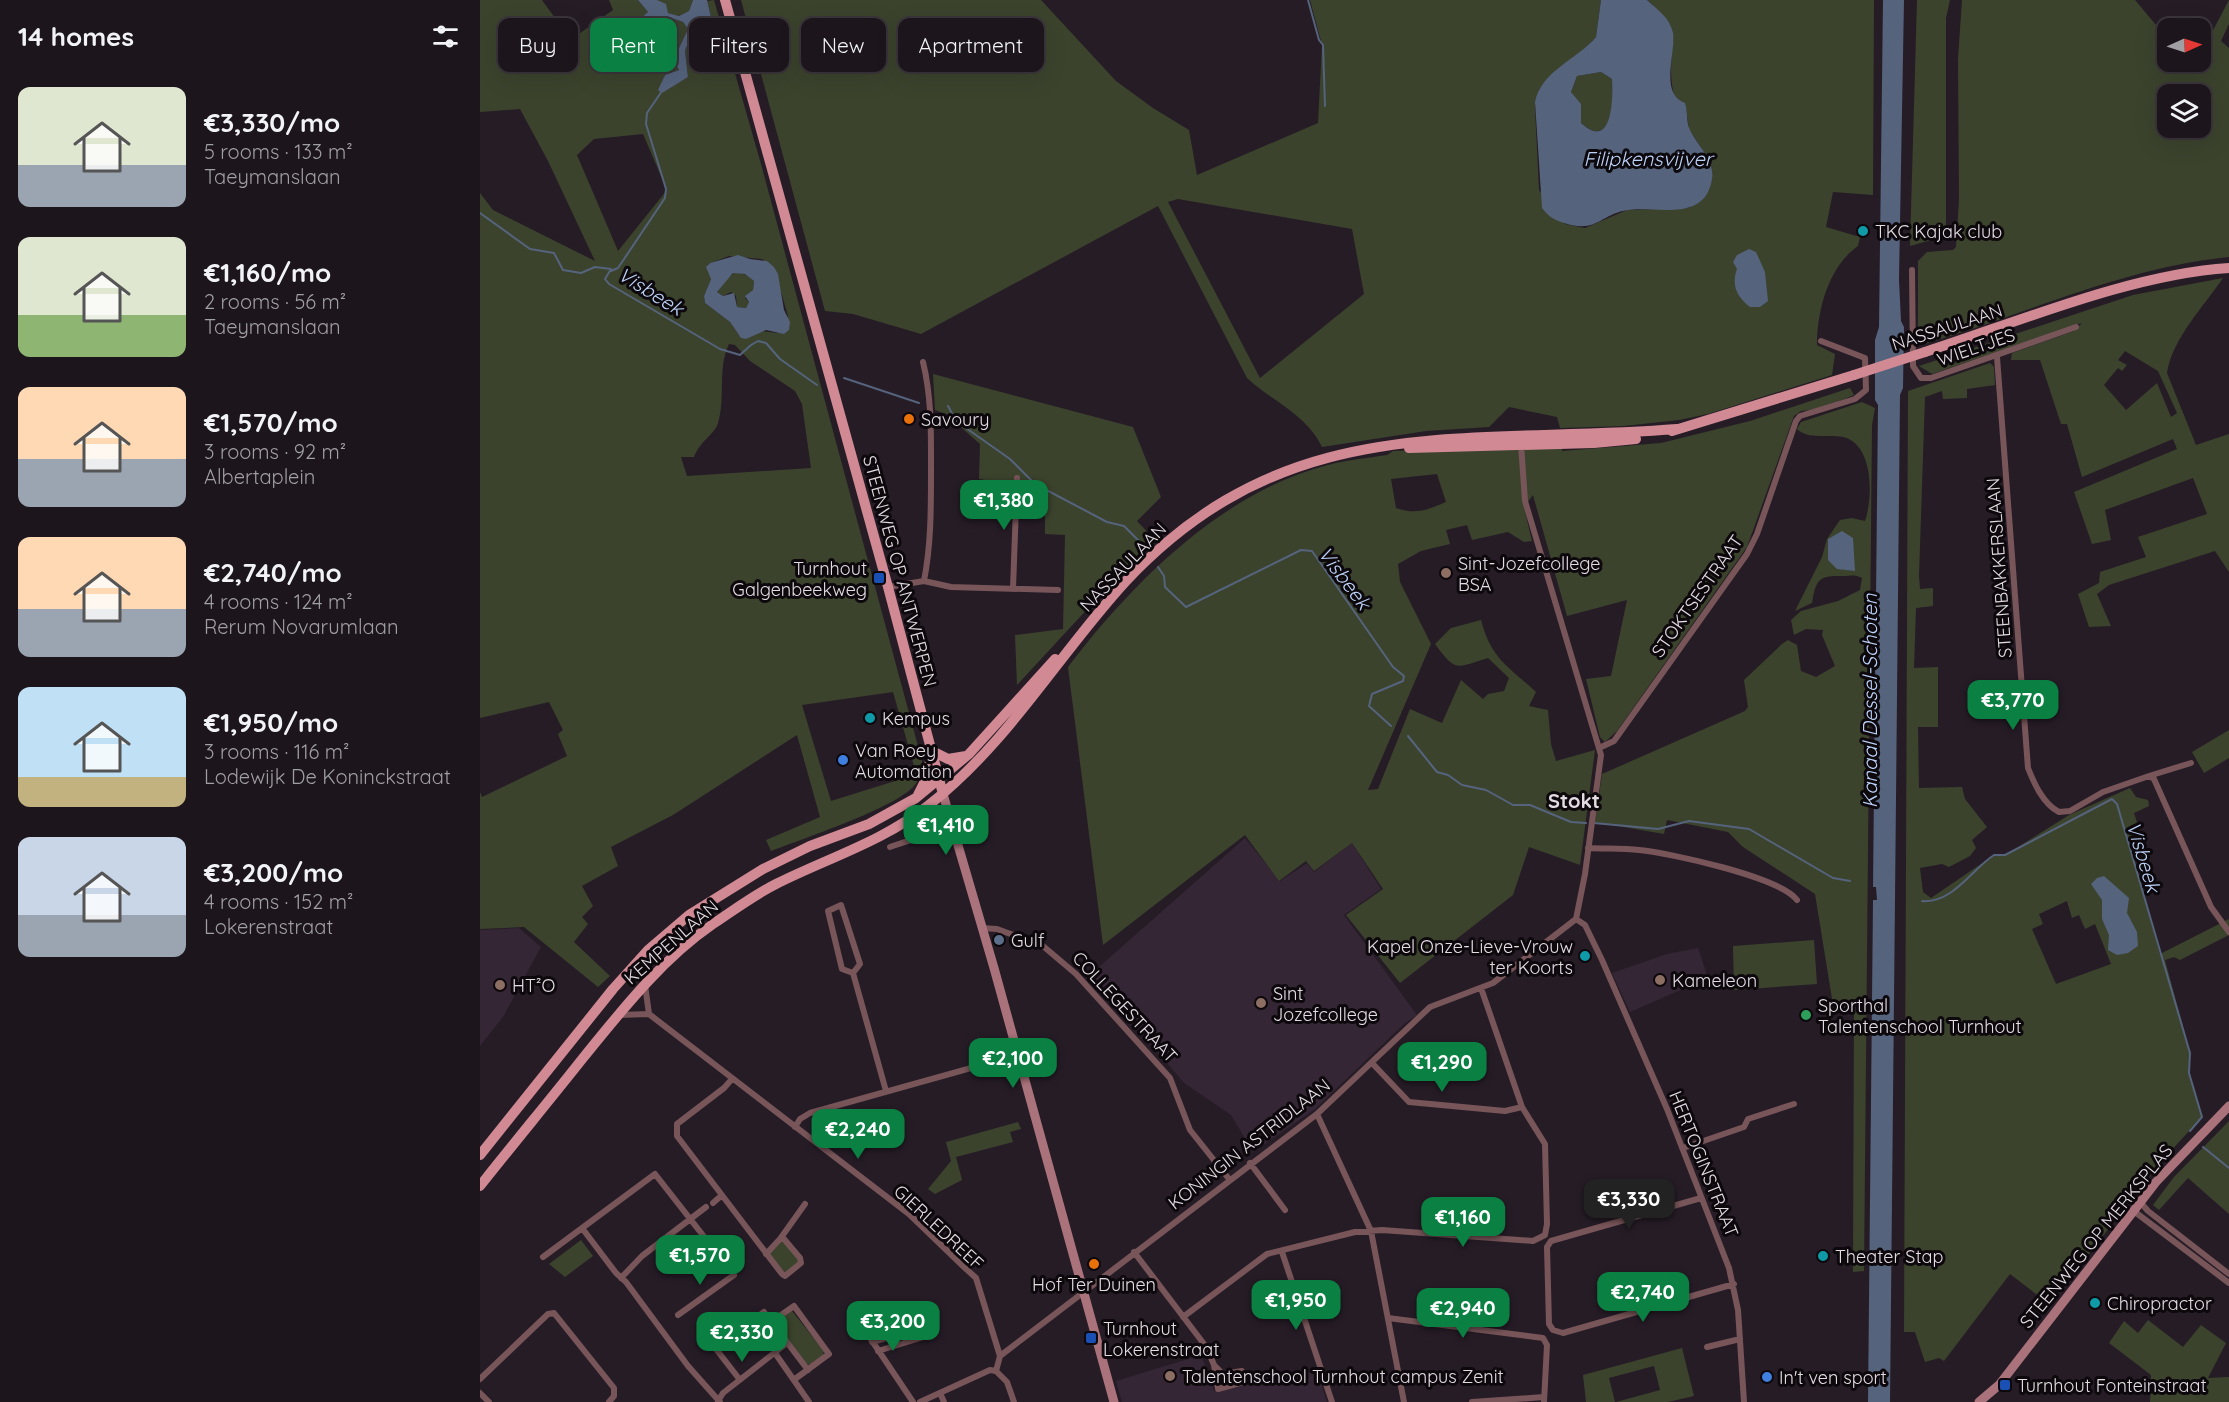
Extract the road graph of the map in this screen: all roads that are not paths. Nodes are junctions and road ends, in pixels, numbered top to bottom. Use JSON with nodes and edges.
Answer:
{"nodes":[{"id":1,"x":725,"y":0,"type":"edge"},
{"id":2,"x":2229,"y":268,"type":"edge"},
{"id":3,"x":1912,"y":270,"type":"dead end"},
{"id":4,"x":2076,"y":327,"type":"dead end"},
{"id":5,"x":1821,"y":341,"type":"dead end"},
{"id":6,"x":1997,"y":357,"type":"junction"},
{"id":7,"x":924,"y":362,"type":"dead end"},
{"id":8,"x":1521,"y":440,"type":"junction"},
{"id":9,"x":1017,"y":478,"type":"dead end"},
{"id":10,"x":924,"y":581,"type":"junction"},
{"id":11,"x":888,"y":587,"type":"junction"},
{"id":12,"x":1013,"y":589,"type":"junction"},
{"id":13,"x":1058,"y":590,"type":"dead end"},
{"id":14,"x":1073,"y":643,"type":"junction"},
{"id":15,"x":1599,"y":748,"type":"junction"},
{"id":16,"x":932,"y":751,"type":"junction"},
{"id":17,"x":969,"y":754,"type":"junction"},
{"id":18,"x":2191,"y":763,"type":"dead end"},
{"id":19,"x":2149,"y":776,"type":"junction"},
{"id":20,"x":939,"y":781,"type":"junction"},
{"id":21,"x":943,"y":795,"type":"junction"},
{"id":22,"x":916,"y":798,"type":"junction"},
{"id":23,"x":920,"y":813,"type":"junction"},
{"id":24,"x":868,"y":824,"type":"junction"},
{"id":25,"x":952,"y":824,"type":"junction"},
{"id":26,"x":957,"y":841,"type":"junction"},
{"id":27,"x":890,"y":847,"type":"dead end"},
{"id":28,"x":1588,"y":848,"type":"junction"},
{"id":29,"x":837,"y":856,"type":"junction"},
{"id":30,"x":1797,"y":900,"type":"dead end"},
{"id":31,"x":1576,"y":919,"type":"junction"},
{"id":32,"x":981,"y":928,"type":"junction"},
{"id":33,"x":2229,"y":932,"type":"edge"},
{"id":34,"x":853,"y":973,"type":"junction"},
{"id":35,"x":645,"y":985,"type":"junction"},
{"id":36,"x":1480,"y":988,"type":"junction"},
{"id":37,"x":649,"y":1014,"type":"junction"},
{"id":38,"x":618,"y":1015,"type":"junction"},
{"id":39,"x":1018,"y":1055,"type":"junction"},
{"id":40,"x":1372,"y":1063,"type":"junction"},
{"id":41,"x":732,"y":1079,"type":"junction"},
{"id":42,"x":886,"y":1091,"type":"junction"},
{"id":43,"x":1794,"y":1104,"type":"dead end"},
{"id":44,"x":2229,"y":1106,"type":"edge"},
{"id":45,"x":1522,"y":1107,"type":"junction"},
{"id":46,"x":1317,"y":1114,"type":"junction"},
{"id":47,"x":795,"y":1127,"type":"junction"},
{"id":48,"x":1683,"y":1148,"type":"junction"},
{"id":49,"x":480,"y":1155,"type":"edge"},
{"id":50,"x":1250,"y":1163,"type":"junction"},
{"id":51,"x":1229,"y":1179,"type":"junction"},
{"id":52,"x":480,"y":1186,"type":"edge"},
{"id":53,"x":722,"y":1196,"type":"junction"},
{"id":54,"x":1701,"y":1198,"type":"junction"},
{"id":55,"x":2141,"y":1203,"type":"junction"},
{"id":56,"x":805,"y":1204,"type":"dead end"},
{"id":57,"x":1285,"y":1210,"type":"dead end"},
{"id":58,"x":2134,"y":1212,"type":"junction"},
{"id":59,"x":690,"y":1219,"type":"junction"},
{"id":60,"x":582,"y":1228,"type":"junction"},
{"id":61,"x":1371,"y":1231,"type":"junction"},
{"id":62,"x":780,"y":1239,"type":"junction"},
{"id":63,"x":1134,"y":1252,"type":"junction"},
{"id":64,"x":1282,"y":1252,"type":"junction"},
{"id":65,"x":766,"y":1254,"type":"junction"},
{"id":66,"x":543,"y":1257,"type":"dead end"},
{"id":67,"x":2229,"y":1274,"type":"edge"},
{"id":68,"x":621,"y":1278,"type":"junction"},
{"id":69,"x":2229,"y":1283,"type":"edge"},
{"id":70,"x":1734,"y":1284,"type":"junction"},
{"id":71,"x":1083,"y":1290,"type":"junction"},
{"id":72,"x":854,"y":1314,"type":"dead end"},
{"id":73,"x":678,"y":1315,"type":"dead end"},
{"id":74,"x":1183,"y":1317,"type":"junction"},
{"id":75,"x":1388,"y":1318,"type":"junction"},
{"id":76,"x":771,"y":1322,"type":"junction"},
{"id":77,"x":928,"y":1326,"type":"dead end"},
{"id":78,"x":933,"y":1334,"type":"dead end"},
{"id":79,"x":1740,"y":1339,"type":"junction"},
{"id":80,"x":873,"y":1342,"type":"junction"},
{"id":81,"x":787,"y":1343,"type":"junction"},
{"id":82,"x":1707,"y":1347,"type":"dead end"},
{"id":83,"x":878,"y":1352,"type":"junction"},
{"id":84,"x":775,"y":1353,"type":"junction"},
{"id":85,"x":1003,"y":1354,"type":"junction"},
{"id":86,"x":1214,"y":1365,"type":"junction"},
{"id":87,"x":808,"y":1370,"type":"junction"},
{"id":88,"x":996,"y":1371,"type":"junction"},
{"id":89,"x":480,"y":1379,"type":"edge"},
{"id":90,"x":795,"y":1379,"type":"junction"},
{"id":91,"x":740,"y":1380,"type":"junction"},
{"id":92,"x":1994,"y":1390,"type":"junction"},
{"id":93,"x":480,"y":1393,"type":"edge"},
{"id":94,"x":940,"y":1393,"type":"junction"},
{"id":95,"x":1544,"y":1399,"type":"edge"},
{"id":96,"x":719,"y":1401,"type":"edge"},
{"id":97,"x":489,"y":1402,"type":"edge"},
{"id":98,"x":609,"y":1402,"type":"edge"},
{"id":99,"x":809,"y":1402,"type":"edge"},
{"id":100,"x":913,"y":1402,"type":"edge"},
{"id":101,"x":920,"y":1402,"type":"edge"},
{"id":102,"x":944,"y":1402,"type":"edge"},
{"id":103,"x":1014,"y":1402,"type":"edge"},
{"id":104,"x":1114,"y":1402,"type":"edge"},
{"id":105,"x":1332,"y":1402,"type":"edge"},
{"id":106,"x":1404,"y":1402,"type":"edge"},
{"id":107,"x":1472,"y":1402,"type":"edge"},
{"id":108,"x":1744,"y":1402,"type":"edge"},
{"id":109,"x":1979,"y":1402,"type":"edge"},
{"id":110,"x":1987,"y":1402,"type":"edge"}],
"edges":[{"from":1,"to":11,"type":"main road","name":"STEENWEG OP ANTWERPEN"},
{"from":2,"to":8,"type":"main road","name":"NASSAULAAN","bridge":true},
{"from":3,"to":6,"type":"street","name":"WIELTJES"},
{"from":4,"to":6,"type":"street","name":"WIELTJES"},
{"from":5,"to":15,"type":"street","name":"STOKTSESTRAAT"},
{"from":6,"to":19,"type":"street","name":"STEENBAKKERSLAAN"},
{"from":7,"to":10,"type":"street"},
{"from":8,"to":14,"type":"main road","name":"NASSAULAAN"},
{"from":8,"to":15,"type":"street"},
{"from":9,"to":12,"type":"street"},
{"from":10,"to":11,"type":"street"},
{"from":10,"to":12,"type":"street"},
{"from":11,"to":16,"type":"main road","name":"STEENWEG OP ANTWERPEN"},
{"from":12,"to":13,"type":"street"},
{"from":14,"to":17,"type":"main road","name":"NASSAULAAN"},
{"from":14,"to":21,"type":"main road","name":"NASSAULAAN"},
{"from":15,"to":28,"type":"street"},
{"from":16,"to":17,"type":"main road"},
{"from":16,"to":20,"type":"main road","name":"STEENWEG OP ANTWERPEN"},
{"from":16,"to":22,"type":"main road"},
{"from":17,"to":20,"type":"main road","name":"NASSAULAAN"},
{"from":18,"to":19,"type":"street","name":"STEENBAKKERSLAAN"},
{"from":19,"to":33,"type":"street"},
{"from":20,"to":21,"type":"main road","name":"STEENWEG OP ANTWERPEN"},
{"from":20,"to":22,"type":"main road","name":"KEMPENLAAN"},
{"from":21,"to":23,"type":"main road","name":"KEMPENLAAN"},
{"from":21,"to":25,"type":"street","name":"STEENWEG OP ANTWERPEN"},
{"from":22,"to":24,"type":"main road","name":"KEMPENLAAN"},
{"from":23,"to":25,"type":"street"},
{"from":23,"to":29,"type":"main road","name":"KEMPENLAAN"},
{"from":24,"to":29,"type":"main road"},
{"from":24,"to":49,"type":"main road","name":"KEMPENLAAN"},
{"from":25,"to":26,"type":"street","name":"STEENWEG OP ANTWERPEN"},
{"from":26,"to":27,"type":"street"},
{"from":26,"to":32,"type":"street","name":"STEENWEG OP ANTWERPEN"},
{"from":28,"to":30,"type":"street"},
{"from":28,"to":31,"type":"street"},
{"from":29,"to":35,"type":"main road","name":"KEMPENLAAN"},
{"from":31,"to":36,"type":"street","name":"KONINGIN ASTRIDLAAN"},
{"from":31,"to":48,"type":"street","name":"HERTOGINSTRAAT"},
{"from":32,"to":39,"type":"street","name":"STEENWEG OP ANTWERPEN"},
{"from":32,"to":51,"type":"street","name":"COLLEGESTRAAT"},
{"from":34,"to":34,"type":"street"},
{"from":34,"to":42,"type":"street"},
{"from":35,"to":37,"type":"street"},
{"from":35,"to":38,"type":"main road","name":"KEMPENLAAN"},
{"from":36,"to":40,"type":"street","name":"KONINGIN ASTRIDLAAN"},
{"from":36,"to":45,"type":"street"},
{"from":37,"to":38,"type":"street"},
{"from":37,"to":41,"type":"street","name":"GIERLEDREEF"},
{"from":38,"to":52,"type":"main road","name":"KEMPENLAAN"},
{"from":39,"to":42,"type":"street"},
{"from":39,"to":71,"type":"street","name":"STEENWEG OP ANTWERPEN"},
{"from":40,"to":45,"type":"street"},
{"from":40,"to":46,"type":"street","name":"KONINGIN ASTRIDLAAN"},
{"from":41,"to":47,"type":"street","name":"GIERLEDREEF"},
{"from":41,"to":53,"type":"street"},
{"from":42,"to":47,"type":"street"},
{"from":43,"to":48,"type":"street"},
{"from":44,"to":55,"type":"street","name":"STEENWEG OP MERKSPLAS"},
{"from":45,"to":61,"type":"street"},
{"from":46,"to":50,"type":"street","name":"KONINGIN ASTRIDLAAN"},
{"from":46,"to":61,"type":"street"},
{"from":47,"to":85,"type":"street","name":"GIERLEDREEF"},
{"from":48,"to":54,"type":"street","name":"HERTOGINSTRAAT"},
{"from":50,"to":51,"type":"street","name":"KONINGIN ASTRIDLAAN"},
{"from":50,"to":57,"type":"street"},
{"from":51,"to":63,"type":"street","name":"KONINGIN ASTRIDLAAN"},
{"from":53,"to":59,"type":"street"},
{"from":53,"to":65,"type":"street"},
{"from":54,"to":70,"type":"street","name":"HERTOGINSTRAAT"},
{"from":54,"to":70,"type":"street"},
{"from":55,"to":58,"type":"street","name":"STEENWEG OP MERKSPLAS"},
{"from":55,"to":67,"type":"street"},
{"from":56,"to":62,"type":"street"},
{"from":58,"to":69,"type":"street"},
{"from":58,"to":92,"type":"street","name":"STEENWEG OP MERKSPLAS"},
{"from":59,"to":60,"type":"street"},
{"from":59,"to":68,"type":"street"},
{"from":59,"to":73,"type":"street"},
{"from":60,"to":66,"type":"street"},
{"from":60,"to":68,"type":"street"},
{"from":61,"to":64,"type":"street"},
{"from":61,"to":75,"type":"street"},
{"from":62,"to":65,"type":"street"},
{"from":62,"to":65,"type":"street"},
{"from":63,"to":71,"type":"street","name":"KONINGIN ASTRIDLAAN"},
{"from":63,"to":74,"type":"street"},
{"from":64,"to":74,"type":"street"},
{"from":64,"to":105,"type":"street"},
{"from":68,"to":96,"type":"street"},
{"from":70,"to":79,"type":"street","name":"HERTOGINSTRAAT"},
{"from":71,"to":85,"type":"street","name":"KONINGIN ASTRIDLAAN"},
{"from":71,"to":104,"type":"street","name":"STEENWEG OP ANTWERPEN"},
{"from":72,"to":80,"type":"street"},
{"from":74,"to":86,"type":"street"},
{"from":75,"to":95,"type":"street"},
{"from":75,"to":106,"type":"street"},
{"from":76,"to":81,"type":"street"},
{"from":76,"to":87,"type":"street"},
{"from":76,"to":91,"type":"street"},
{"from":77,"to":80,"type":"street"},
{"from":78,"to":83,"type":"street"},
{"from":79,"to":82,"type":"street"},
{"from":79,"to":108,"type":"street","name":"HERTOGINSTRAAT"},
{"from":80,"to":83,"type":"street"},
{"from":81,"to":84,"type":"street"},
{"from":81,"to":87,"type":"street"},
{"from":83,"to":100,"type":"street"},
{"from":84,"to":90,"type":"street"},
{"from":84,"to":91,"type":"street"},
{"from":85,"to":88,"type":"street"},
{"from":86,"to":86,"type":"street"},
{"from":87,"to":90,"type":"street"},
{"from":88,"to":94,"type":"street"},
{"from":88,"to":103,"type":"street"},
{"from":89,"to":98,"type":"street"},
{"from":90,"to":99,"type":"street"},
{"from":91,"to":96,"type":"street"},
{"from":92,"to":109,"type":"street","name":"STEENWEG OP MERKSPLAS"},
{"from":92,"to":110,"type":"street","name":"STEENWEG OP MERKSPLAS"},
{"from":93,"to":97,"type":"street"},
{"from":94,"to":101,"type":"street"},
{"from":94,"to":102,"type":"street"},
{"from":95,"to":107,"type":"street"}]}
